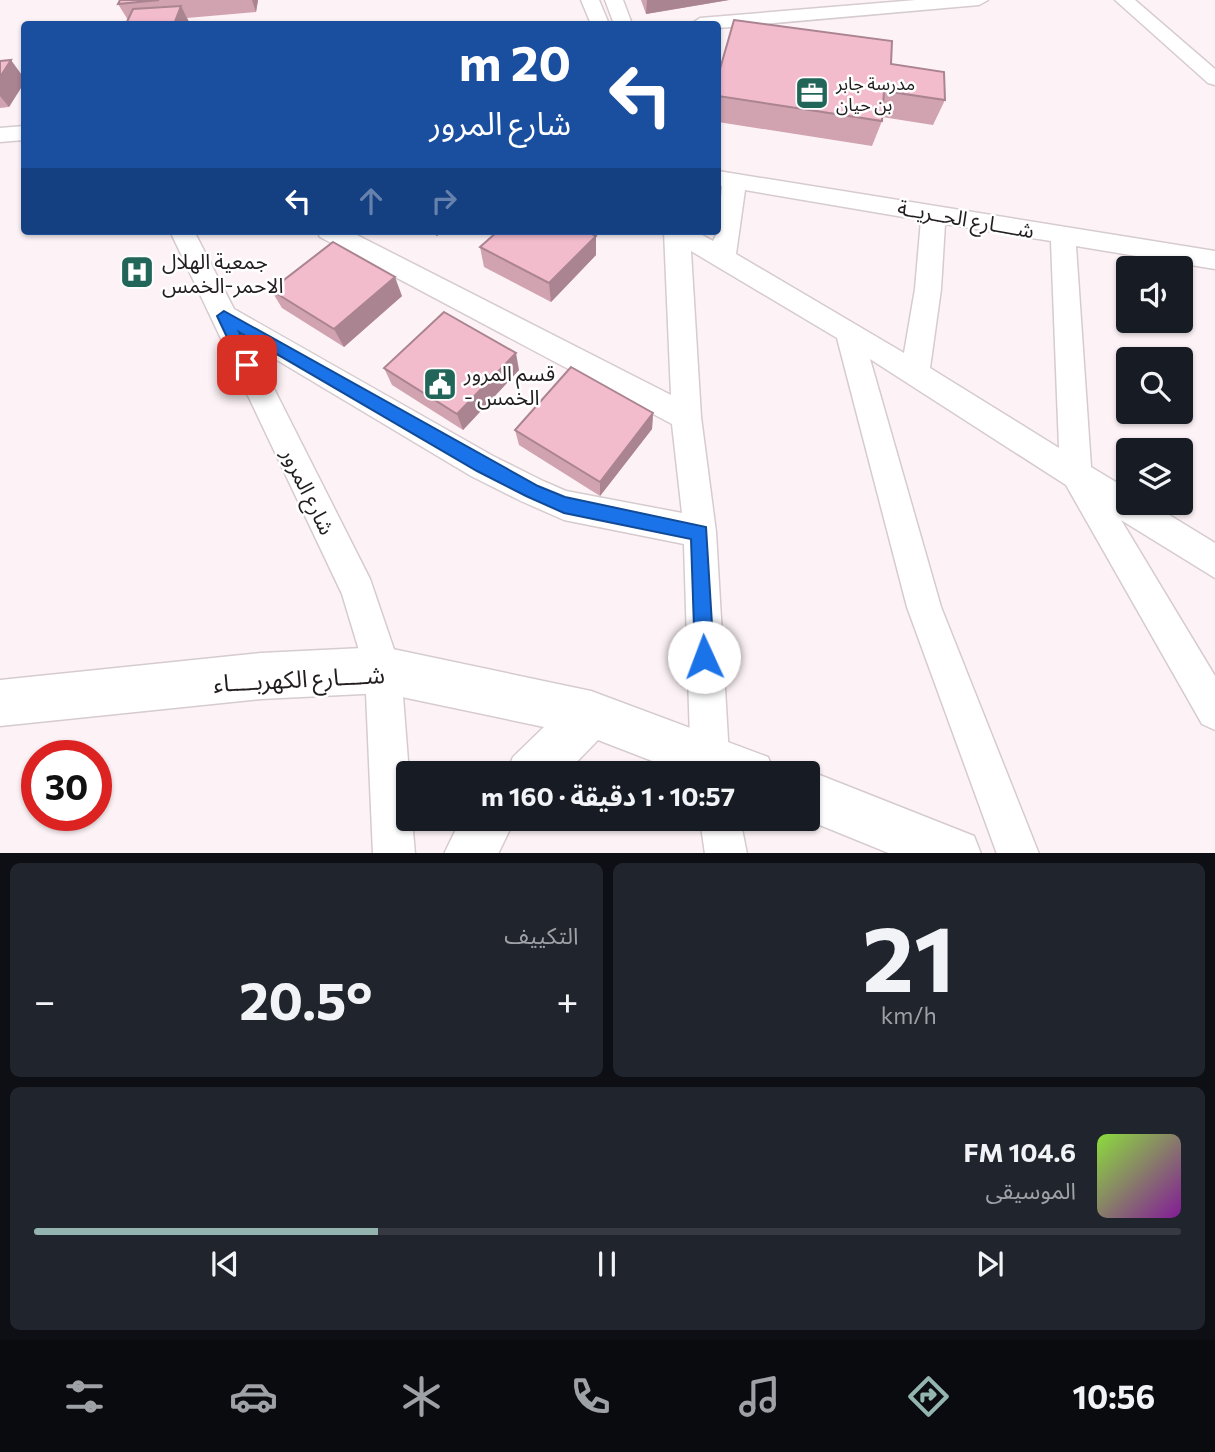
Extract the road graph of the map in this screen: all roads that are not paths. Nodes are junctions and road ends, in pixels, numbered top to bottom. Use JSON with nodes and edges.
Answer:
{"nodes":[{"id":1,"x":590,"y":0,"type":"edge"},
{"id":2,"x":614,"y":0,"type":"edge"},
{"id":3,"x":979,"y":0,"type":"edge"},
{"id":4,"x":1124,"y":0,"type":"edge"},
{"id":5,"x":599,"y":21,"type":"edge"},
{"id":6,"x":622,"y":21,"type":"edge"},
{"id":7,"x":721,"y":22,"type":"edge"},
{"id":8,"x":1205,"y":49,"type":"dead end"},
{"id":9,"x":1184,"y":52,"type":"junction"},
{"id":10,"x":1215,"y":79,"type":"edge"},
{"id":11,"x":21,"y":133,"type":"edge"},
{"id":12,"x":0,"y":135,"type":"edge"},
{"id":13,"x":726,"y":179,"type":"edge"},
{"id":14,"x":934,"y":213,"type":"junction"},
{"id":15,"x":185,"y":235,"type":"edge"},
{"id":16,"x":337,"y":235,"type":"edge"},
{"id":17,"x":677,"y":235,"type":"edge"},
{"id":18,"x":683,"y":235,"type":"edge"},
{"id":19,"x":1063,"y":235,"type":"junction"},
{"id":20,"x":723,"y":257,"type":"junction"},
{"id":21,"x":1215,"y":260,"type":"edge"},
{"id":22,"x":224,"y":316,"type":"junction"},
{"id":23,"x":849,"y":332,"type":"junction"},
{"id":24,"x":915,"y":373,"type":"junction"},
{"id":25,"x":686,"y":417,"type":"junction"},
{"id":26,"x":1076,"y":474,"type":"junction"},
{"id":27,"x":700,"y":532,"type":"junction"},
{"id":28,"x":1215,"y":562,"type":"edge"},
{"id":29,"x":383,"y":670,"type":"junction"},
{"id":30,"x":0,"y":703,"type":"edge"},
{"id":31,"x":1215,"y":710,"type":"edge"},
{"id":32,"x":591,"y":713,"type":"junction"},
{"id":33,"x":543,"y":761,"type":"edge"},
{"id":34,"x":700,"y":761,"type":"edge"},
{"id":35,"x":709,"y":761,"type":"edge"},
{"id":36,"x":820,"y":800,"type":"edge"},
{"id":37,"x":483,"y":831,"type":"edge"},
{"id":38,"x":722,"y":831,"type":"edge"},
{"id":39,"x":394,"y":853,"type":"edge"},
{"id":40,"x":469,"y":853,"type":"edge"},
{"id":41,"x":726,"y":853,"type":"edge"},
{"id":42,"x":956,"y":853,"type":"edge"},
{"id":43,"x":1018,"y":853,"type":"edge"}],
"edges":[{"from":1,"to":5,"type":"street"},
{"from":2,"to":6,"type":"street"},
{"from":3,"to":7,"type":"street"},
{"from":4,"to":9,"type":"street"},
{"from":8,"to":9,"type":"street"},
{"from":9,"to":10,"type":"street"},
{"from":11,"to":12,"type":"street"},
{"from":13,"to":14,"type":"street","name":"شــــارع الحــريــة"},
{"from":13,"to":20,"type":"street"},
{"from":14,"to":19,"type":"street","name":"شــــارع الحــريــة"},
{"from":14,"to":24,"type":"street"},
{"from":15,"to":22,"type":"street","name":"شارع المرور"},
{"from":16,"to":25,"type":"street"},
{"from":17,"to":25,"type":"street"},
{"from":18,"to":20,"type":"street"},
{"from":19,"to":21,"type":"street","name":"شــــارع الحــريــة"},
{"from":19,"to":26,"type":"street"},
{"from":20,"to":23,"type":"street"},
{"from":22,"to":27,"type":"street"},
{"from":22,"to":29,"type":"street","name":"شارع المرور"},
{"from":23,"to":24,"type":"street"},
{"from":23,"to":43,"type":"street"},
{"from":24,"to":26,"type":"street"},
{"from":25,"to":27,"type":"street"},
{"from":26,"to":28,"type":"street"},
{"from":26,"to":31,"type":"street"},
{"from":27,"to":35,"type":"street"},
{"from":29,"to":30,"type":"street","name":"شــــارع الكهربــــاء"},
{"from":29,"to":32,"type":"street","name":"شــــارع الكهربــــاء"},
{"from":29,"to":39,"type":"street","name":"شارع المرور"},
{"from":32,"to":33,"type":"street"},
{"from":32,"to":34,"type":"street","name":"شــــارع الكهربــــاء"},
{"from":36,"to":42,"type":"street"},
{"from":37,"to":40,"type":"street"},
{"from":38,"to":41,"type":"street"}]}
